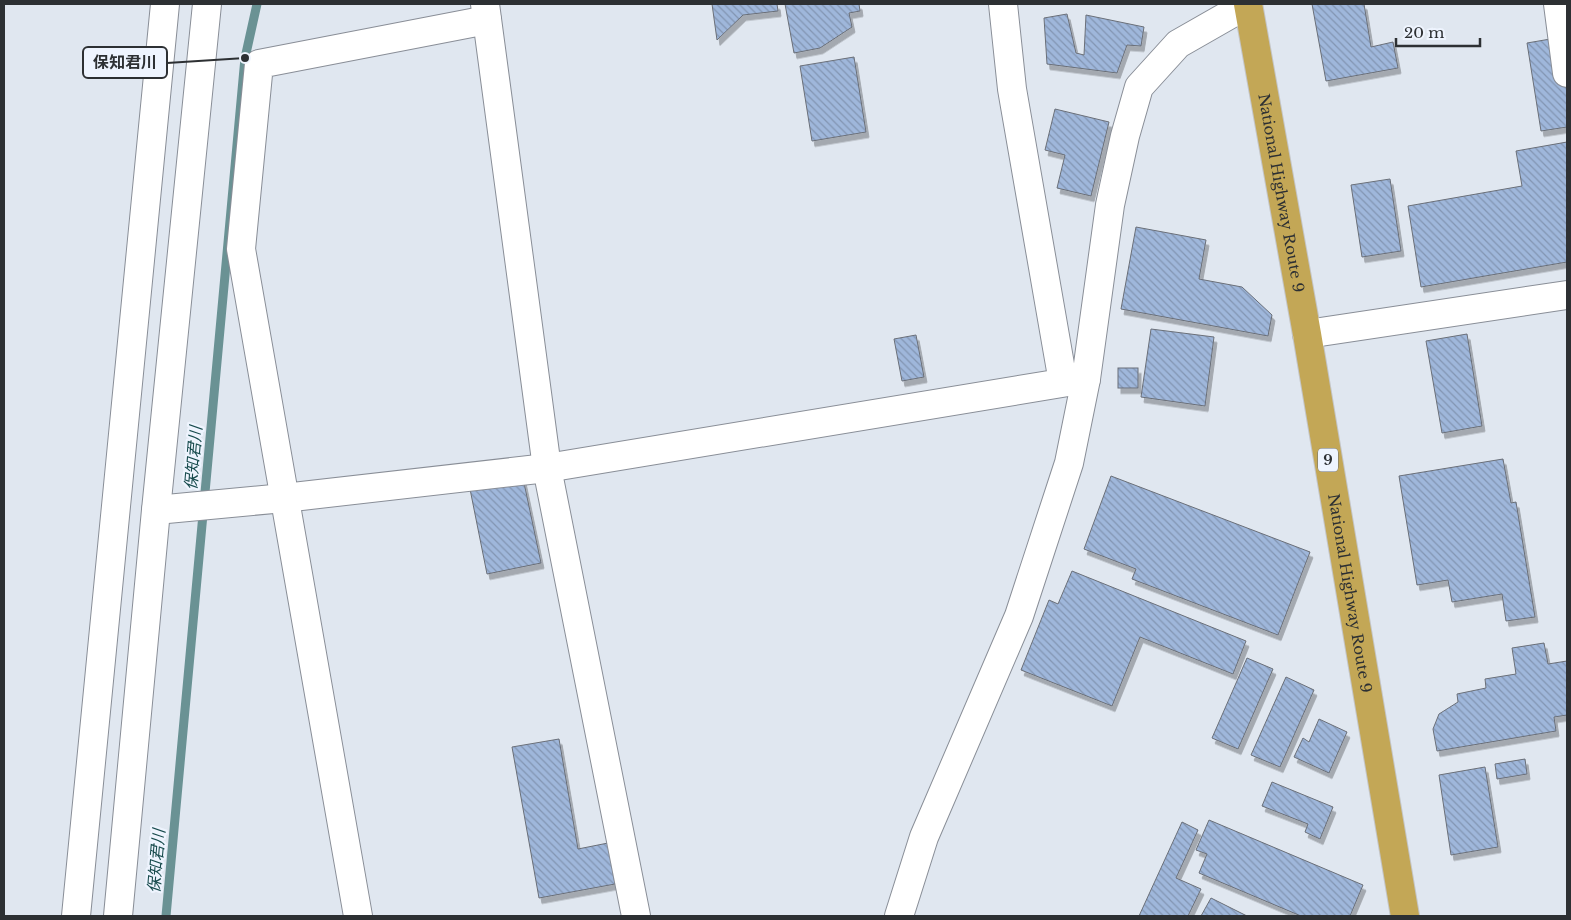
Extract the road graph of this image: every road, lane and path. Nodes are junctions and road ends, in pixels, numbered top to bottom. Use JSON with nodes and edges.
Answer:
{"nodes":[{"id":1,"x":165,"y":4,"type":"edge"},
{"id":2,"x":207,"y":4,"type":"edge"},
{"id":3,"x":1003,"y":4,"type":"edge"},
{"id":4,"x":1248,"y":4,"type":"edge"},
{"id":5,"x":1558,"y":4,"type":"edge"},
{"id":6,"x":486,"y":12,"type":"edge"},
{"id":7,"x":1567,"y":73,"type":"edge"},
{"id":8,"x":1567,"y":295,"type":"edge"},
{"id":9,"x":1307,"y":334,"type":"junction"},
{"id":10,"x":1074,"y":381,"type":"junction"},
{"id":11,"x":547,"y":468,"type":"junction"},
{"id":12,"x":284,"y":498,"type":"junction"},
{"id":13,"x":156,"y":510,"type":"junction"},
{"id":14,"x":76,"y":916,"type":"edge"},
{"id":15,"x":118,"y":916,"type":"edge"},
{"id":16,"x":358,"y":916,"type":"edge"},
{"id":17,"x":636,"y":916,"type":"edge"},
{"id":18,"x":899,"y":916,"type":"edge"},
{"id":19,"x":1405,"y":916,"type":"edge"}],
"edges":[{"from":1,"to":14,"type":"street"},
{"from":2,"to":13,"type":"street"},
{"from":3,"to":10,"type":"street"},
{"from":4,"to":9,"type":"highway","name":"National Highway Route 9","number":"9"},
{"from":4,"to":10,"type":"street"},
{"from":5,"to":7,"type":"street"},
{"from":6,"to":11,"type":"street"},
{"from":6,"to":12,"type":"street"},
{"from":8,"to":9,"type":"street"},
{"from":9,"to":19,"type":"highway","name":"National Highway Route 9","number":"9"},
{"from":10,"to":11,"type":"street"},
{"from":10,"to":18,"type":"street"},
{"from":11,"to":12,"type":"street"},
{"from":11,"to":17,"type":"street"},
{"from":12,"to":13,"type":"street"},
{"from":12,"to":16,"type":"street"},
{"from":13,"to":15,"type":"street"}]}
